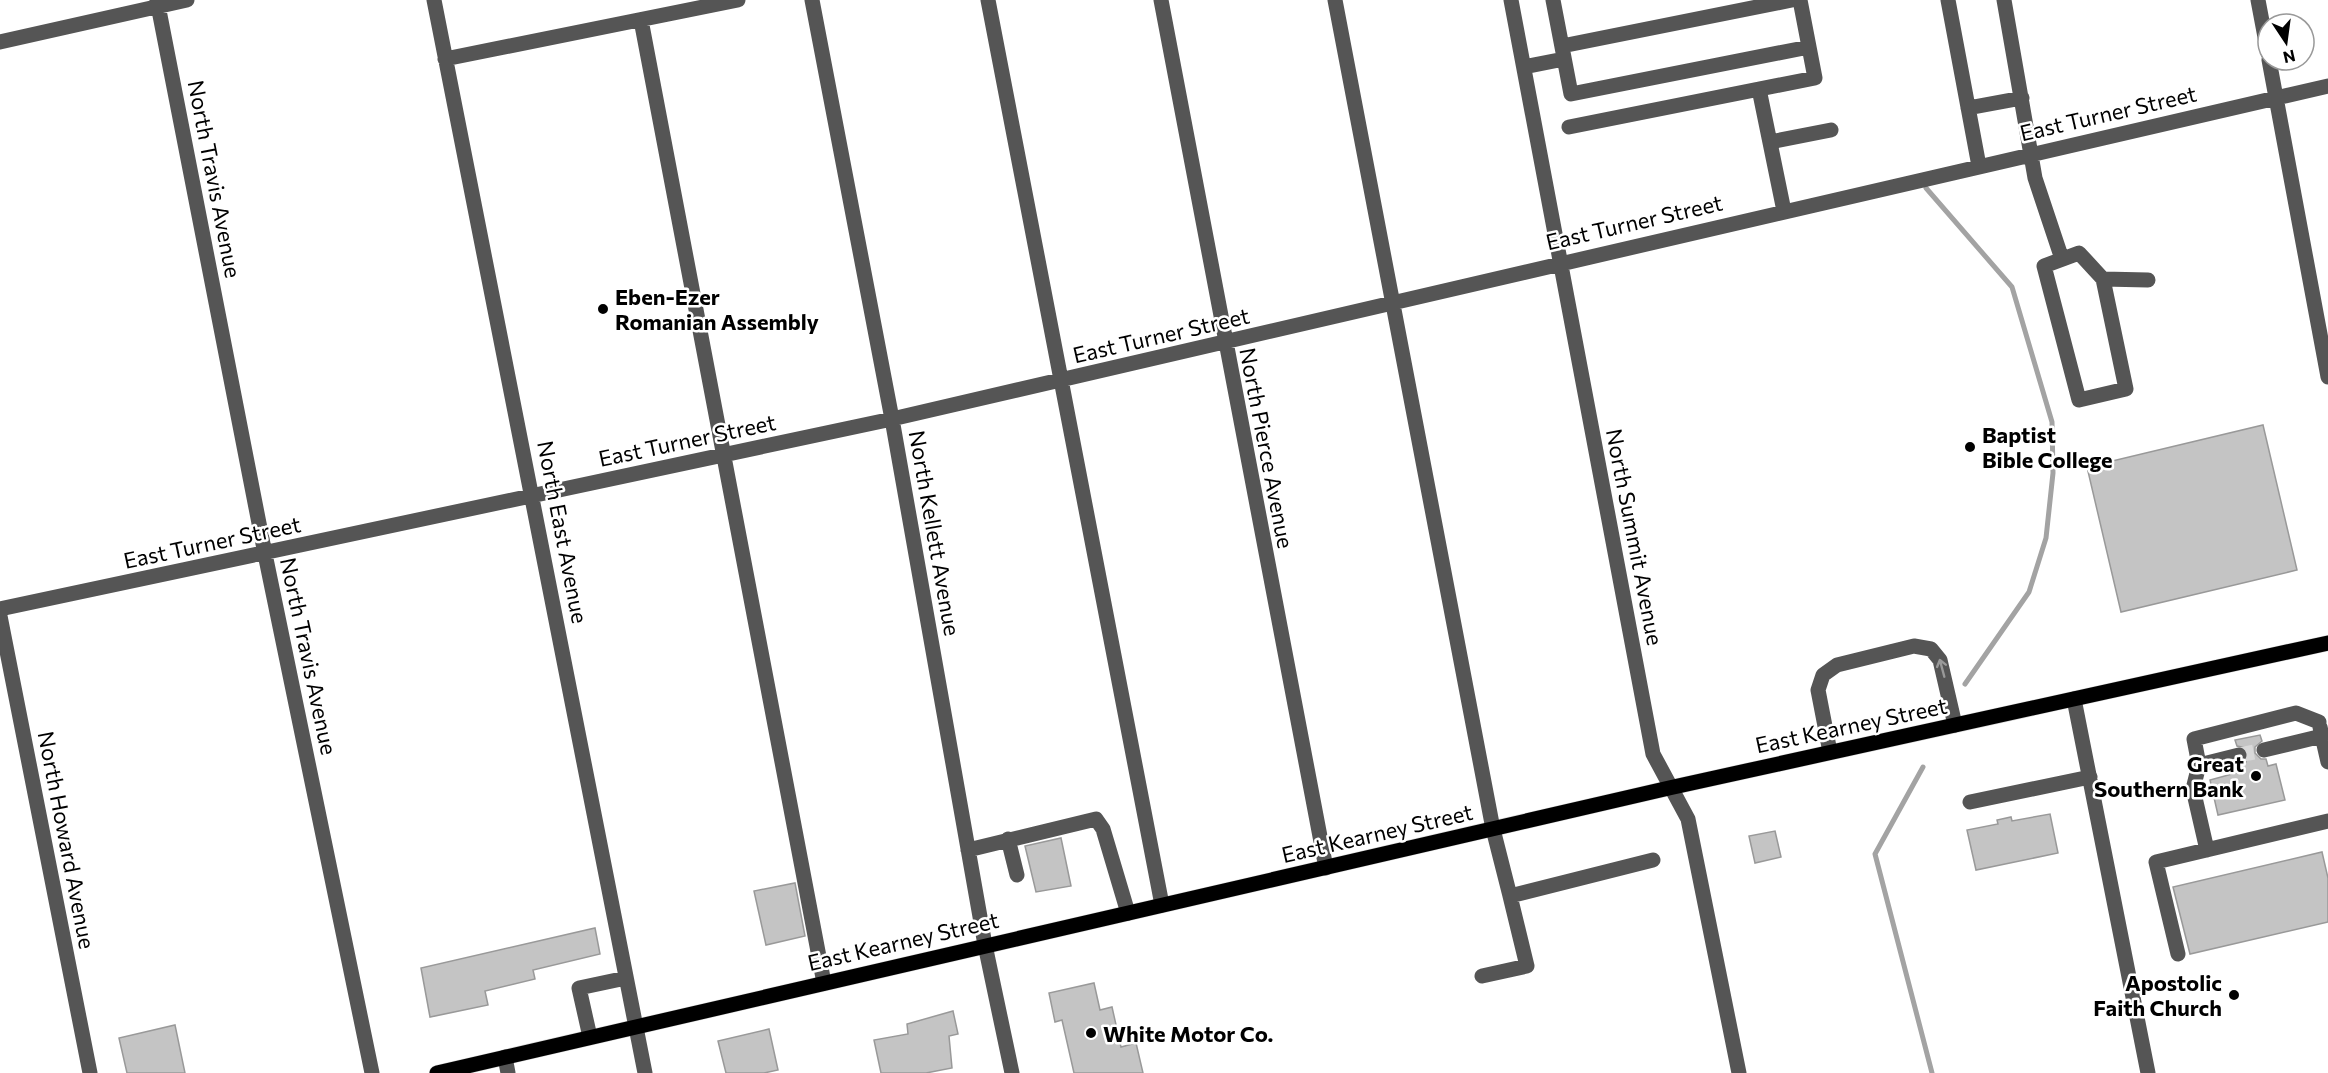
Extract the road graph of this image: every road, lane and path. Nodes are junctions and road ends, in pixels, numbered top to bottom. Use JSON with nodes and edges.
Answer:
{"nodes":[{"id":1,"x":187,"y":0,"type":"edge"},
{"id":2,"x":434,"y":0,"type":"edge"},
{"id":3,"x":738,"y":0,"type":"edge"},
{"id":4,"x":812,"y":0,"type":"edge"},
{"id":5,"x":988,"y":0,"type":"edge"},
{"id":6,"x":1161,"y":0,"type":"edge"},
{"id":7,"x":1335,"y":0,"type":"edge"},
{"id":8,"x":1511,"y":0,"type":"edge"},
{"id":9,"x":1552,"y":0,"type":"edge"},
{"id":10,"x":1792,"y":0,"type":"edge"},
{"id":11,"x":1800,"y":0,"type":"edge"},
{"id":12,"x":1948,"y":0,"type":"edge"},
{"id":13,"x":2004,"y":0,"type":"edge"},
{"id":14,"x":158,"y":3,"type":"edge"},
{"id":15,"x":641,"y":20,"type":"junction"},
{"id":16,"x":0,"y":42,"type":"edge"},
{"id":17,"x":1809,"y":47,"type":"junction"},
{"id":18,"x":1563,"y":52,"type":"junction"},
{"id":19,"x":445,"y":59,"type":"junction"},
{"id":20,"x":1524,"y":67,"type":"junction"},
{"id":21,"x":2272,"y":72,"type":"edge"},
{"id":22,"x":2328,"y":86,"type":"edge"},
{"id":23,"x":1760,"y":89,"type":"junction"},
{"id":24,"x":2277,"y":97,"type":"junction"},
{"id":25,"x":2022,"y":98,"type":"junction"},
{"id":26,"x":1968,"y":108,"type":"junction"},
{"id":27,"x":1569,"y":127,"type":"dead end"},
{"id":28,"x":1831,"y":130,"type":"dead end"},
{"id":29,"x":1770,"y":142,"type":"junction"},
{"id":30,"x":2032,"y":154,"type":"junction"},
{"id":31,"x":1979,"y":166,"type":"junction"},
{"id":32,"x":1784,"y":211,"type":"junction"},
{"id":33,"x":2062,"y":259,"type":"junction"},
{"id":34,"x":1561,"y":262,"type":"junction"},
{"id":35,"x":2103,"y":279,"type":"junction"},
{"id":36,"x":2148,"y":280,"type":"dead end"},
{"id":37,"x":1394,"y":303,"type":"junction"},
{"id":38,"x":1224,"y":344,"type":"junction"},
{"id":39,"x":2328,"y":377,"type":"edge"},
{"id":40,"x":1063,"y":380,"type":"junction"},
{"id":41,"x":892,"y":419,"type":"junction"},
{"id":42,"x":724,"y":456,"type":"junction"},
{"id":43,"x":533,"y":497,"type":"junction"},
{"id":44,"x":265,"y":554,"type":"junction"},
{"id":45,"x":0,"y":609,"type":"edge"},
{"id":46,"x":0,"y":616,"type":"edge"},
{"id":47,"x":2328,"y":643,"type":"edge"},
{"id":48,"x":2074,"y":699,"type":"junction"},
{"id":49,"x":1955,"y":725,"type":"junction"},
{"id":50,"x":2325,"y":739,"type":"edge"},
{"id":51,"x":2264,"y":750,"type":"tunnel mouth"},
{"id":52,"x":1830,"y":752,"type":"junction"},
{"id":53,"x":2239,"y":755,"type":"tunnel mouth"},
{"id":54,"x":2199,"y":765,"type":"junction"},
{"id":55,"x":2090,"y":777,"type":"junction"},
{"id":56,"x":1669,"y":788,"type":"junction"},
{"id":57,"x":1970,"y":802,"type":"dead end"},
{"id":58,"x":2328,"y":821,"type":"edge"},
{"id":59,"x":1492,"y":829,"type":"junction"},
{"id":60,"x":1008,"y":839,"type":"junction"},
{"id":61,"x":968,"y":850,"type":"junction"},
{"id":62,"x":2207,"y":850,"type":"junction"},
{"id":63,"x":1653,"y":860,"type":"dead end"},
{"id":64,"x":1326,"y":868,"type":"junction"},
{"id":65,"x":1017,"y":875,"type":"dead end"},
{"id":66,"x":1510,"y":896,"type":"junction"},
{"id":67,"x":1162,"y":905,"type":"junction"},
{"id":68,"x":1128,"y":913,"type":"junction"},
{"id":69,"x":985,"y":945,"type":"junction"},
{"id":70,"x":2178,"y":954,"type":"dead end"},
{"id":71,"x":1482,"y":976,"type":"dead end"},
{"id":72,"x":626,"y":978,"type":"junction"},
{"id":73,"x":824,"y":983,"type":"junction"},
{"id":74,"x":636,"y":1026,"type":"junction"},
{"id":75,"x":590,"y":1037,"type":"junction"},
{"id":76,"x":505,"y":1057,"type":"junction"},
{"id":77,"x":90,"y":1073,"type":"edge"},
{"id":78,"x":372,"y":1073,"type":"edge"},
{"id":79,"x":437,"y":1073,"type":"edge"},
{"id":80,"x":508,"y":1073,"type":"edge"},
{"id":81,"x":645,"y":1073,"type":"edge"},
{"id":82,"x":1012,"y":1073,"type":"edge"},
{"id":83,"x":1739,"y":1073,"type":"edge"},
{"id":84,"x":2148,"y":1073,"type":"edge"}],
"edges":[{"from":1,"to":14,"type":"street"},
{"from":2,"to":19,"type":"street","name":"North East Avenue"},
{"from":3,"to":15,"type":"street"},
{"from":4,"to":41,"type":"street","name":"North Kellett Avenue"},
{"from":5,"to":40,"type":"street"},
{"from":6,"to":38,"type":"street","name":"North Pierce Avenue"},
{"from":7,"to":37,"type":"street"},
{"from":8,"to":20,"type":"street","name":"North Summit Avenue"},
{"from":9,"to":18,"type":"street"},
{"from":10,"to":18,"type":"street"},
{"from":11,"to":17,"type":"street"},
{"from":12,"to":26,"type":"street"},
{"from":13,"to":25,"type":"street"},
{"from":14,"to":16,"type":"street"},
{"from":14,"to":44,"type":"street","name":"North Travis Avenue"},
{"from":15,"to":19,"type":"street"},
{"from":15,"to":42,"type":"street"},
{"from":17,"to":18,"type":"street"},
{"from":17,"to":23,"type":"street"},
{"from":18,"to":20,"type":"street"},
{"from":19,"to":43,"type":"street","name":"North East Avenue"},
{"from":20,"to":34,"type":"street","name":"North Summit Avenue"},
{"from":21,"to":24,"type":"street"},
{"from":22,"to":24,"type":"street","name":"East Turner Street"},
{"from":23,"to":27,"type":"street"},
{"from":23,"to":29,"type":"street"},
{"from":24,"to":30,"type":"street","name":"East Turner Street"},
{"from":24,"to":39,"type":"street"},
{"from":25,"to":26,"type":"street"},
{"from":25,"to":30,"type":"street"},
{"from":26,"to":31,"type":"street"},
{"from":28,"to":29,"type":"street"},
{"from":29,"to":32,"type":"street"},
{"from":30,"to":31,"type":"street","name":"East Turner Street"},
{"from":30,"to":33,"type":"street"},
{"from":31,"to":32,"type":"street","name":"East Turner Street"},
{"from":32,"to":34,"type":"street","name":"East Turner Street"},
{"from":33,"to":35,"type":"street"},
{"from":33,"to":35,"type":"street"},
{"from":34,"to":37,"type":"street","name":"East Turner Street"},
{"from":34,"to":56,"type":"street","name":"North Summit Avenue"},
{"from":35,"to":36,"type":"street"},
{"from":37,"to":38,"type":"street","name":"East Turner Street"},
{"from":37,"to":59,"type":"street"},
{"from":38,"to":40,"type":"street","name":"East Turner Street"},
{"from":38,"to":64,"type":"street","name":"North Pierce Avenue"},
{"from":40,"to":41,"type":"street","name":"East Turner Street"},
{"from":40,"to":67,"type":"street"},
{"from":41,"to":42,"type":"street","name":"East Turner Street"},
{"from":41,"to":61,"type":"street","name":"North Kellett Avenue"},
{"from":42,"to":43,"type":"street","name":"East Turner Street"},
{"from":42,"to":73,"type":"street"},
{"from":43,"to":44,"type":"street","name":"East Turner Street"},
{"from":43,"to":72,"type":"street","name":"North East Avenue"},
{"from":44,"to":45,"type":"street","name":"East Turner Street"},
{"from":44,"to":78,"type":"street","name":"North Travis Avenue"},
{"from":46,"to":77,"type":"street","name":"North Howard Avenue"},
{"from":47,"to":48,"type":"main road","name":"East Kearney Street"},
{"from":48,"to":49,"type":"main road","name":"East Kearney Street"},
{"from":48,"to":55,"type":"street"},
{"from":49,"to":52,"type":"main road","name":"East Kearney Street"},
{"from":49,"to":52,"type":"street","one_way":true},
{"from":50,"to":51,"type":"street"},
{"from":50,"to":54,"type":"street"},
{"from":52,"to":56,"type":"main road","name":"East Kearney Street"},
{"from":53,"to":54,"type":"street"},
{"from":54,"to":62,"type":"street"},
{"from":55,"to":57,"type":"street"},
{"from":55,"to":84,"type":"street"},
{"from":56,"to":59,"type":"main road","name":"East Kearney Street"},
{"from":56,"to":83,"type":"street","name":"North Summit Avenue"},
{"from":58,"to":62,"type":"street"},
{"from":59,"to":64,"type":"main road","name":"East Kearney Street"},
{"from":59,"to":66,"type":"street"},
{"from":60,"to":61,"type":"street"},
{"from":60,"to":65,"type":"street"},
{"from":60,"to":68,"type":"street"},
{"from":61,"to":69,"type":"street","name":"North Kellett Avenue"},
{"from":62,"to":70,"type":"street"},
{"from":63,"to":66,"type":"street"},
{"from":64,"to":67,"type":"main road","name":"East Kearney Street"},
{"from":66,"to":71,"type":"street"},
{"from":67,"to":68,"type":"main road","name":"East Kearney Street"},
{"from":68,"to":69,"type":"main road","name":"East Kearney Street"},
{"from":69,"to":73,"type":"main road","name":"East Kearney Street"},
{"from":69,"to":82,"type":"street","name":"North Kellett Avenue"},
{"from":72,"to":74,"type":"street","name":"North East Avenue"},
{"from":72,"to":75,"type":"street"},
{"from":73,"to":74,"type":"main road","name":"East Kearney Street"},
{"from":74,"to":75,"type":"main road","name":"East Kearney Street"},
{"from":74,"to":81,"type":"street","name":"North East Avenue"},
{"from":75,"to":76,"type":"main road","name":"East Kearney Street"},
{"from":76,"to":79,"type":"main road","name":"East Kearney Street"},
{"from":76,"to":80,"type":"street"}]}
